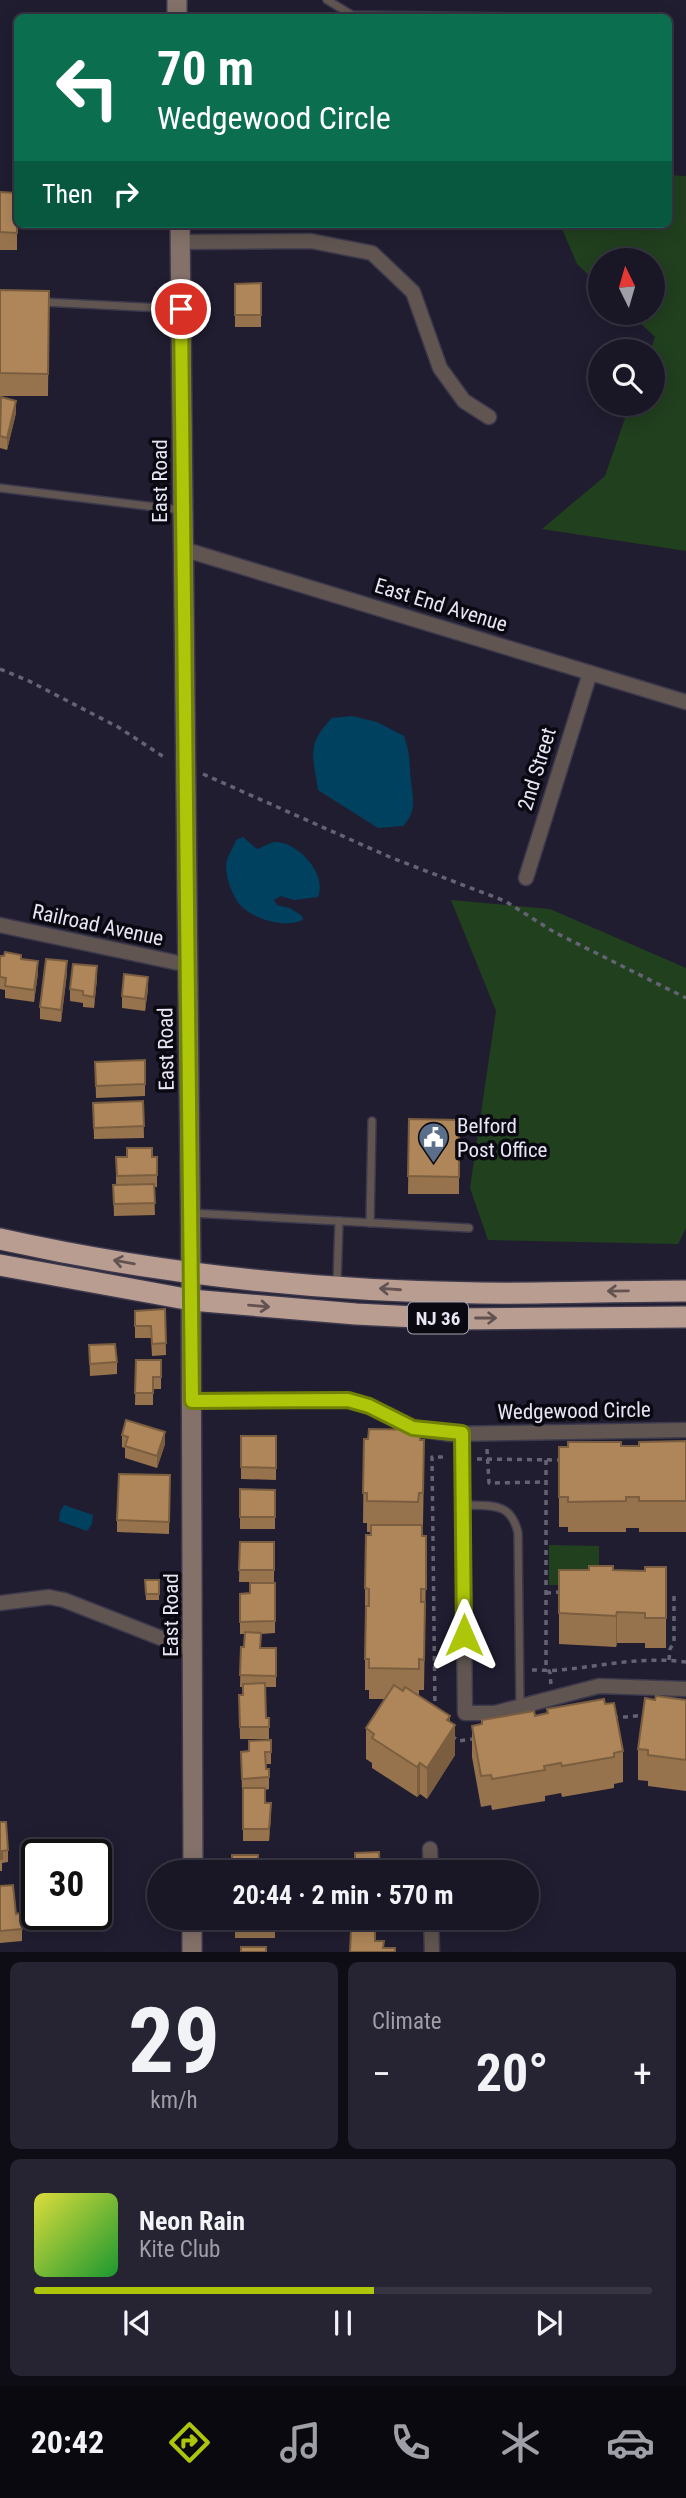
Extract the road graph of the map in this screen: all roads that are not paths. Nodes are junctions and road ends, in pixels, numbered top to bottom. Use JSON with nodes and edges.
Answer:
{"nodes":[{"id":1,"x":167,"y":0,"type":"edge"},
{"id":2,"x":177,"y":0,"type":"edge"},
{"id":3,"x":327,"y":0,"type":"edge"},
{"id":4,"x":350,"y":14,"type":"edge"},
{"id":5,"x":180,"y":233,"type":"edge"},
{"id":6,"x":38,"y":301,"type":"edge"},
{"id":7,"x":181,"y":309,"type":"junction"},
{"id":8,"x":489,"y":417,"type":"dead end"},
{"id":9,"x":0,"y":488,"type":"edge"},
{"id":10,"x":183,"y":510,"type":"junction"},
{"id":11,"x":183,"y":549,"type":"junction"},
{"id":12,"x":590,"y":673,"type":"junction"},
{"id":13,"x":686,"y":702,"type":"edge"},
{"id":14,"x":526,"y":878,"type":"dead end"},
{"id":15,"x":0,"y":925,"type":"edge"},
{"id":16,"x":188,"y":965,"type":"junction"},
{"id":17,"x":372,"y":1121,"type":"dead end"},
{"id":18,"x":191,"y":1213,"type":"junction"},
{"id":19,"x":339,"y":1221,"type":"junction"},
{"id":20,"x":370,"y":1223,"type":"junction"},
{"id":21,"x":469,"y":1228,"type":"dead end"},
{"id":22,"x":0,"y":1239,"type":"edge"},
{"id":23,"x":0,"y":1265,"type":"edge"},
{"id":24,"x":191,"y":1273,"type":"junction"},
{"id":25,"x":337,"y":1286,"type":"junction"},
{"id":26,"x":686,"y":1291,"type":"edge"},
{"id":27,"x":191,"y":1300,"type":"junction"},
{"id":28,"x":686,"y":1317,"type":"edge"},
{"id":29,"x":192,"y":1401,"type":"junction"},
{"id":30,"x":686,"y":1430,"type":"edge"},
{"id":31,"x":462,"y":1433,"type":"junction"},
{"id":32,"x":463,"y":1505,"type":"junction"},
{"id":33,"x":0,"y":1603,"type":"edge"},
{"id":34,"x":194,"y":1651,"type":"junction"},
{"id":35,"x":686,"y":1689,"type":"edge"},
{"id":36,"x":520,"y":1706,"type":"junction"},
{"id":37,"x":430,"y":1849,"type":"dead end"},
{"id":38,"x":193,"y":1860,"type":"edge"},
{"id":39,"x":430,"y":1860,"type":"edge"},
{"id":40,"x":192,"y":1930,"type":"edge"},
{"id":41,"x":431,"y":1930,"type":"edge"},
{"id":42,"x":192,"y":1952,"type":"edge"},
{"id":43,"x":432,"y":1952,"type":"edge"}],
"edges":[{"from":1,"to":2,"type":"street"},
{"from":3,"to":4,"type":"lane"},
{"from":5,"to":7,"type":"street","name":"East Road"},
{"from":5,"to":8,"type":"street"},
{"from":6,"to":7,"type":"lane"},
{"from":7,"to":10,"type":"street","name":"East Road"},
{"from":9,"to":10,"type":"lane"},
{"from":10,"to":11,"type":"street","name":"East Road"},
{"from":11,"to":12,"type":"street","name":"East End Avenue"},
{"from":11,"to":16,"type":"street","name":"East Road"},
{"from":12,"to":13,"type":"street","name":"East End Avenue"},
{"from":12,"to":14,"type":"street","name":"2nd Street"},
{"from":15,"to":16,"type":"street","name":"Railroad Avenue"},
{"from":16,"to":18,"type":"street","name":"East Road"},
{"from":17,"to":20,"type":"lane"},
{"from":18,"to":19,"type":"lane"},
{"from":18,"to":24,"type":"street","name":"East Road"},
{"from":19,"to":20,"type":"lane"},
{"from":19,"to":25,"type":"lane"},
{"from":20,"to":21,"type":"lane"},
{"from":24,"to":22,"type":"highway","number":"NJ 36","one_way":true},
{"from":23,"to":27,"type":"highway","number":"NJ 36"},
{"from":24,"to":25,"type":"highway","number":"NJ 36"},
{"from":24,"to":27,"type":"street","name":"East Road"},
{"from":26,"to":25,"type":"highway","number":"NJ 36","one_way":true},
{"from":27,"to":28,"type":"highway","number":"NJ 36","one_way":true},
{"from":27,"to":29,"type":"street","name":"East Road"},
{"from":29,"to":31,"type":"street","name":"Wedgewood Circle"},
{"from":29,"to":34,"type":"street","name":"East Road"},
{"from":30,"to":31,"type":"street","name":"Wedgewood Circle"},
{"from":31,"to":32,"type":"street"},
{"from":32,"to":36,"type":"lane"},
{"from":32,"to":36,"type":"street"},
{"from":33,"to":34,"type":"street"},
{"from":34,"to":38,"type":"street","name":"East Road"},
{"from":35,"to":36,"type":"street"},
{"from":37,"to":39,"type":"street"},
{"from":40,"to":42,"type":"street"},
{"from":41,"to":43,"type":"street"}]}
